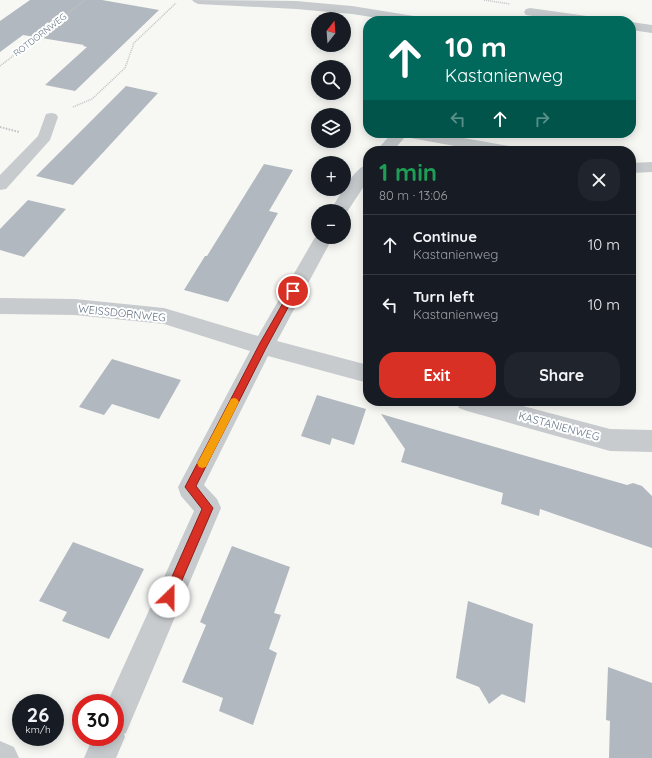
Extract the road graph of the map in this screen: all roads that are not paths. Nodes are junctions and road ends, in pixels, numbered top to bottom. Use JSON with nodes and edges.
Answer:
{"nodes":[{"id":1,"x":198,"y":0,"type":"edge"},
{"id":2,"x":538,"y":0,"type":"edge"},
{"id":3,"x":298,"y":2,"type":"edge"},
{"id":4,"x":530,"y":12,"type":"junction"},
{"id":5,"x":389,"y":16,"type":"edge"},
{"id":6,"x":526,"y":16,"type":"edge"},
{"id":7,"x":558,"y":16,"type":"edge"},
{"id":8,"x":636,"y":27,"type":"edge"},
{"id":9,"x":652,"y":29,"type":"edge"},
{"id":10,"x":51,"y":117,"type":"road end"},
{"id":11,"x":396,"y":138,"type":"edge"},
{"id":12,"x":438,"y":138,"type":"edge"},
{"id":13,"x":388,"y":146,"type":"edge"},
{"id":14,"x":482,"y":146,"type":"edge"},
{"id":15,"x":652,"y":167,"type":"edge"},
{"id":16,"x":636,"y":168,"type":"edge"},
{"id":17,"x":363,"y":174,"type":"edge"},
{"id":18,"x":0,"y":185,"type":"edge"},
{"id":19,"x":343,"y":204,"type":"edge"},
{"id":20,"x":320,"y":244,"type":"edge"},
{"id":21,"x":0,"y":306,"type":"edge"},
{"id":22,"x":263,"y":346,"type":"junction"},
{"id":23,"x":363,"y":373,"type":"edge"},
{"id":24,"x":486,"y":406,"type":"edge"},
{"id":25,"x":652,"y":441,"type":"edge"},
{"id":26,"x":124,"y":701,"type":"edge"},
{"id":27,"x":105,"y":746,"type":"edge"},
{"id":28,"x":100,"y":758,"type":"edge"}],
"edges":[{"from":1,"to":3,"type":"street"},
{"from":2,"to":4,"type":"street"},
{"from":3,"to":5,"type":"street"},
{"from":4,"to":6,"type":"street"},
{"from":4,"to":7,"type":"street"},
{"from":8,"to":9,"type":"street"},
{"from":10,"to":18,"type":"street"},
{"from":11,"to":13,"type":"street"},
{"from":12,"to":14,"type":"street"},
{"from":15,"to":16,"type":"street"},
{"from":17,"to":19,"type":"street"},
{"from":20,"to":22,"type":"street"},
{"from":21,"to":22,"type":"street","name":"WEISSDORNWEG"},
{"from":22,"to":23,"type":"street"},
{"from":22,"to":26,"type":"street"},
{"from":24,"to":25,"type":"street","name":"KASTANIENWEG"},
{"from":27,"to":28,"type":"street"}]}
